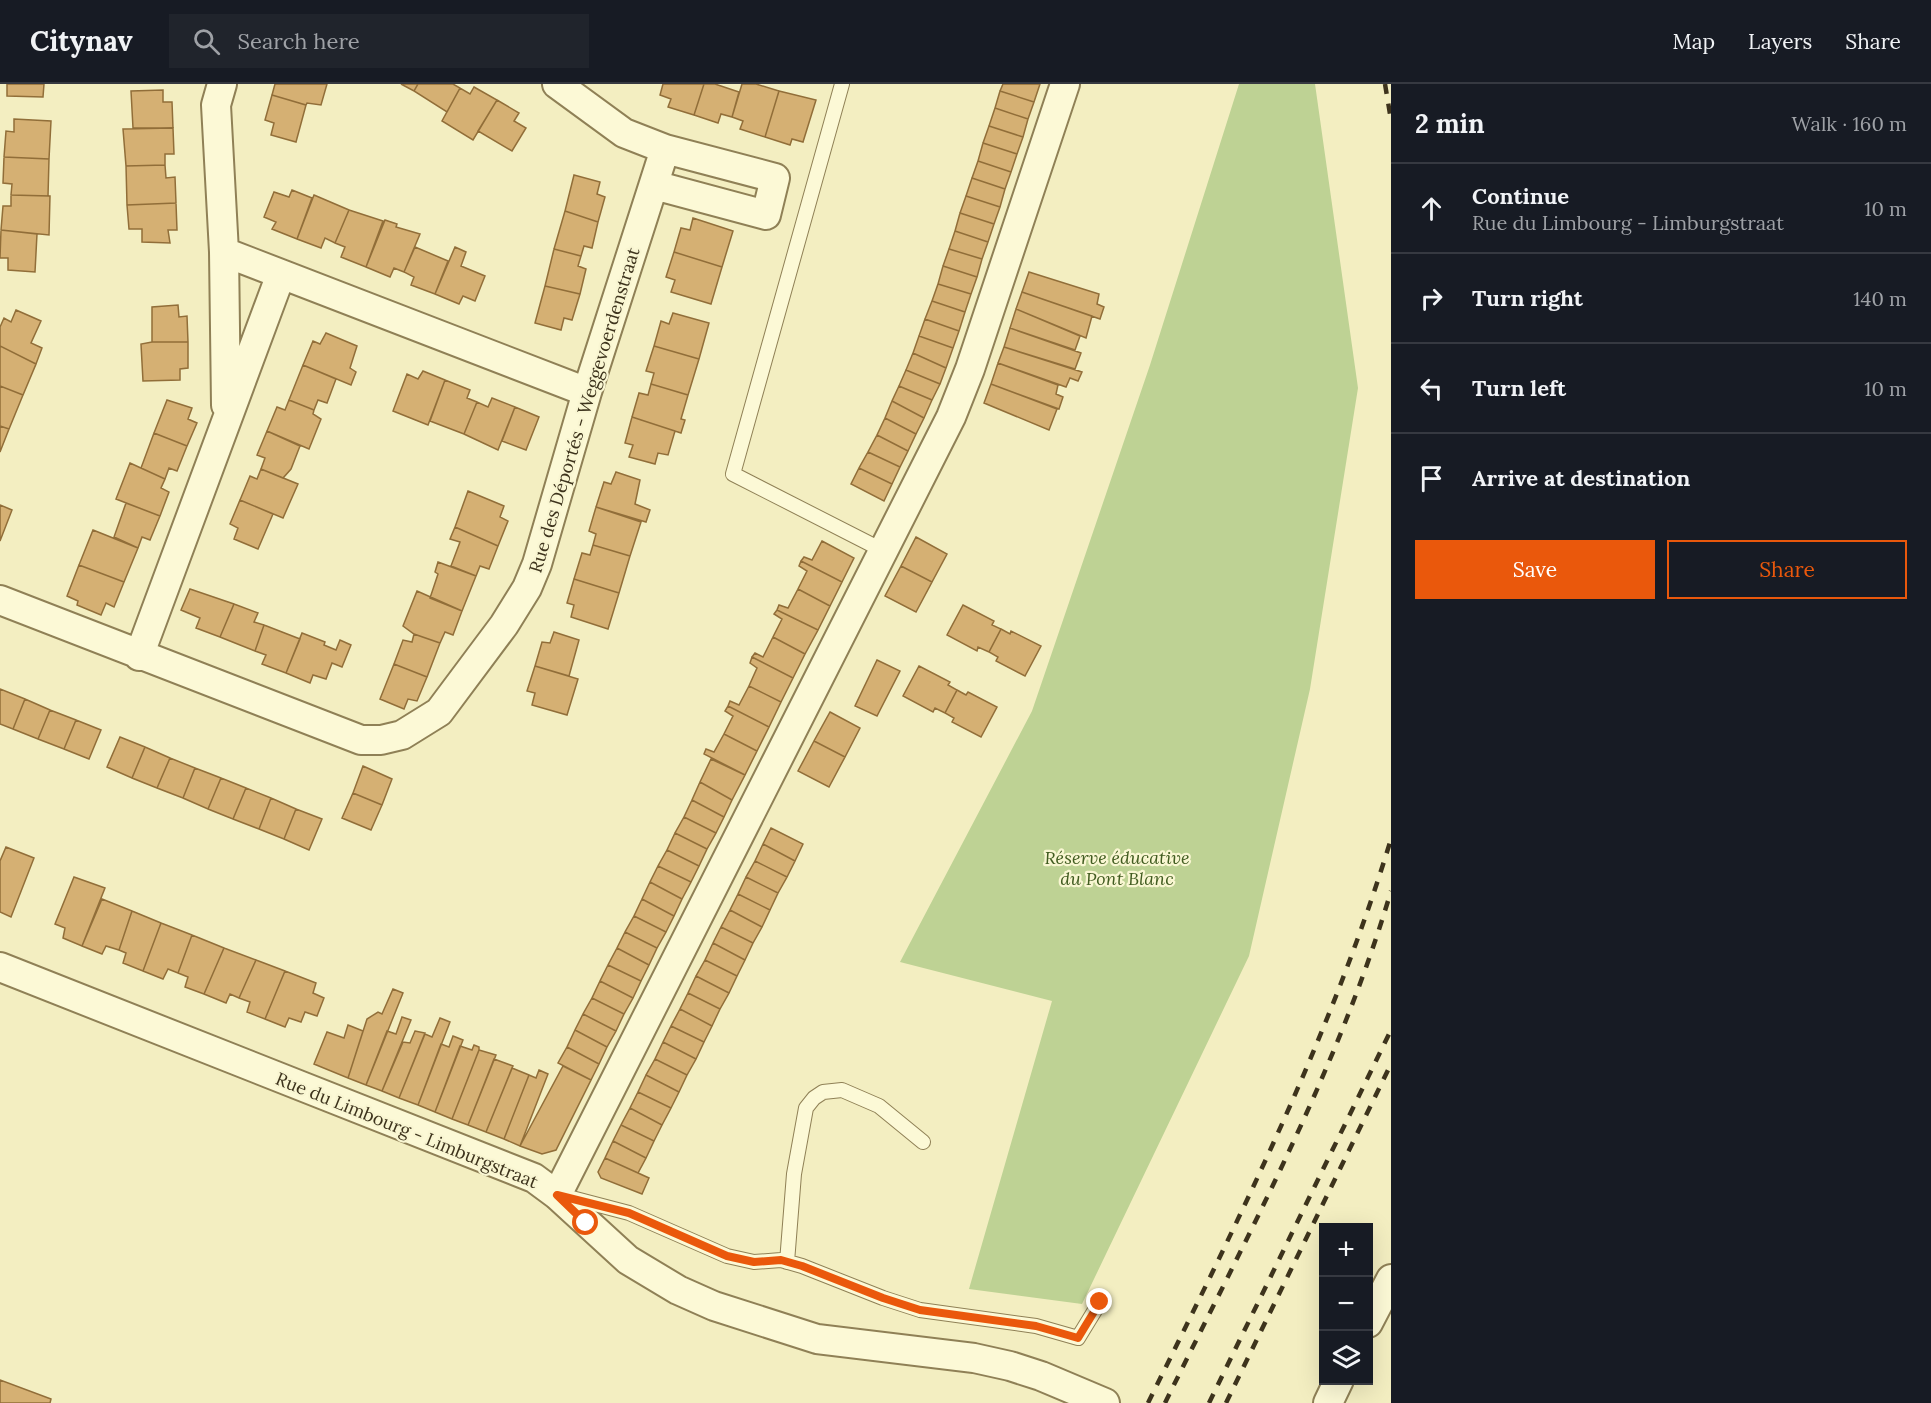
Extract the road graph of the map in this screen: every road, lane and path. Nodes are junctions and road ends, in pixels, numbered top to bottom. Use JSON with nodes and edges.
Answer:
{"nodes":[{"id":1,"x":222,"y":84,"type":"edge"},
{"id":2,"x":557,"y":84,"type":"edge"},
{"id":3,"x":842,"y":84,"type":"edge"},
{"id":4,"x":1065,"y":84,"type":"edge"},
{"id":5,"x":665,"y":149,"type":"junction"},
{"id":6,"x":654,"y":185,"type":"junction"},
{"id":7,"x":224,"y":252,"type":"junction"},
{"id":8,"x":281,"y":274,"type":"junction"},
{"id":9,"x":587,"y":392,"type":"junction"},
{"id":10,"x":226,"y":421,"type":"junction"},
{"id":11,"x":884,"y":550,"type":"junction"},
{"id":12,"x":0,"y":600,"type":"edge"},
{"id":13,"x":139,"y":656,"type":"junction"},
{"id":14,"x":0,"y":967,"type":"edge"},
{"id":15,"x":923,"y":1142,"type":"dead end"},
{"id":16,"x":557,"y":1195,"type":"junction"},
{"id":17,"x":787,"y":1262,"type":"junction"},
{"id":18,"x":1391,"y":1279,"type":"edge"},
{"id":19,"x":1100,"y":1302,"type":"dead end"},
{"id":20,"x":1373,"y":1313,"type":"edge"},
{"id":21,"x":1337,"y":1385,"type":"edge"},
{"id":22,"x":1105,"y":1403,"type":"edge"},
{"id":23,"x":1328,"y":1403,"type":"edge"}],
"edges":[{"from":1,"to":7,"type":"street"},
{"from":2,"to":5,"type":"street"},
{"from":3,"to":11,"type":"lane"},
{"from":4,"to":11,"type":"street"},
{"from":5,"to":6,"type":"street","name":"Rue des Déportés - Weggevoerdenstraat"},
{"from":5,"to":6,"type":"street"},
{"from":6,"to":9,"type":"street","name":"Rue des Déportés - Weggevoerdenstraat"},
{"from":7,"to":8,"type":"street"},
{"from":7,"to":10,"type":"street"},
{"from":8,"to":9,"type":"street"},
{"from":8,"to":10,"type":"street"},
{"from":9,"to":13,"type":"street","name":"Rue des Déportés - Weggevoerdenstraat"},
{"from":10,"to":13,"type":"street"},
{"from":11,"to":16,"type":"street"},
{"from":12,"to":13,"type":"street","name":"Rue des Déportés - Weggevoerdenstraat"},
{"from":14,"to":16,"type":"street","name":"Rue du Limbourg - Limburgstraat"},
{"from":15,"to":17,"type":"lane"},
{"from":16,"to":17,"type":"lane"},
{"from":16,"to":22,"type":"street","name":"Rue du Limbourg - Limburgstraat"},
{"from":17,"to":19,"type":"lane"},
{"from":18,"to":20,"type":"street"},
{"from":21,"to":23,"type":"street"}]}
